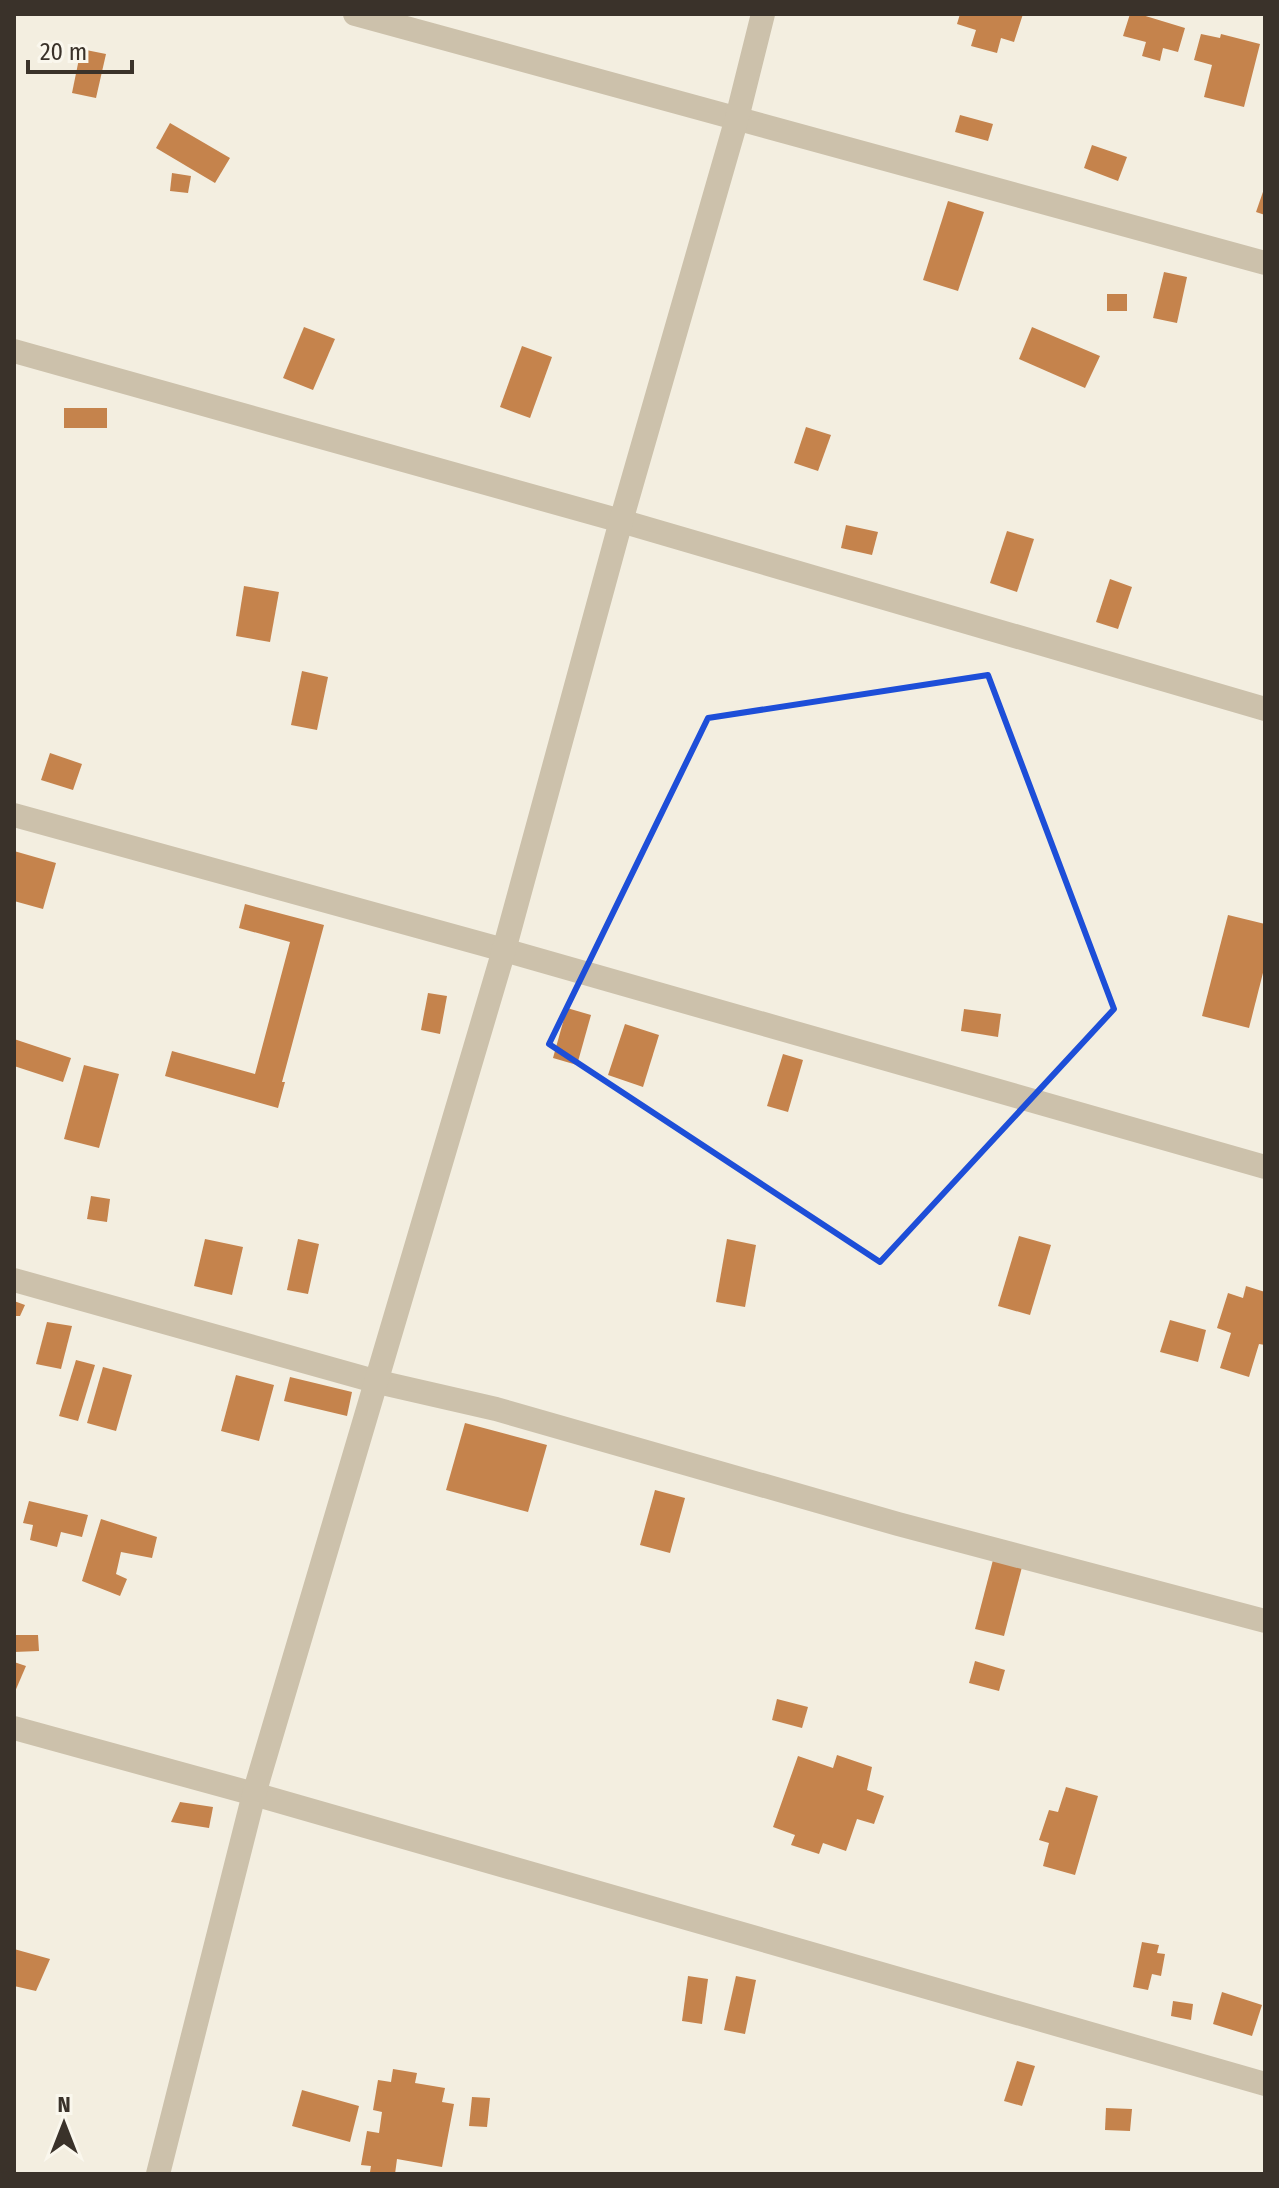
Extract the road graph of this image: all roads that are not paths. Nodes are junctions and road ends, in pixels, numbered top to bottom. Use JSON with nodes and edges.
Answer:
{"nodes":[{"id":1,"x":355,"y":14,"type":"edge"},
{"id":2,"x":763,"y":14,"type":"edge"},
{"id":3,"x":737,"y":118,"type":"junction"},
{"id":4,"x":1265,"y":263,"type":"edge"},
{"id":5,"x":14,"y":351,"type":"edge"},
{"id":6,"x":621,"y":521,"type":"junction"},
{"id":7,"x":1265,"y":709,"type":"edge"},
{"id":8,"x":14,"y":815,"type":"edge"},
{"id":9,"x":504,"y":950,"type":"junction"},
{"id":10,"x":1265,"y":1167,"type":"edge"},
{"id":11,"x":14,"y":1280,"type":"edge"},
{"id":12,"x":378,"y":1382,"type":"junction"},
{"id":13,"x":1265,"y":1621,"type":"edge"},
{"id":14,"x":14,"y":1728,"type":"edge"},
{"id":15,"x":254,"y":1794,"type":"junction"},
{"id":16,"x":1265,"y":2084,"type":"edge"},
{"id":17,"x":158,"y":2174,"type":"edge"}],
"edges":[{"from":1,"to":3,"type":"street"},
{"from":2,"to":3,"type":"street"},
{"from":3,"to":4,"type":"street"},
{"from":3,"to":6,"type":"street"},
{"from":5,"to":6,"type":"street"},
{"from":6,"to":7,"type":"street"},
{"from":6,"to":9,"type":"street"},
{"from":8,"to":9,"type":"street"},
{"from":9,"to":10,"type":"street"},
{"from":9,"to":12,"type":"street"},
{"from":11,"to":12,"type":"street"},
{"from":12,"to":13,"type":"street"},
{"from":12,"to":15,"type":"street"},
{"from":14,"to":15,"type":"street"},
{"from":15,"to":16,"type":"street"},
{"from":15,"to":17,"type":"street"}]}
